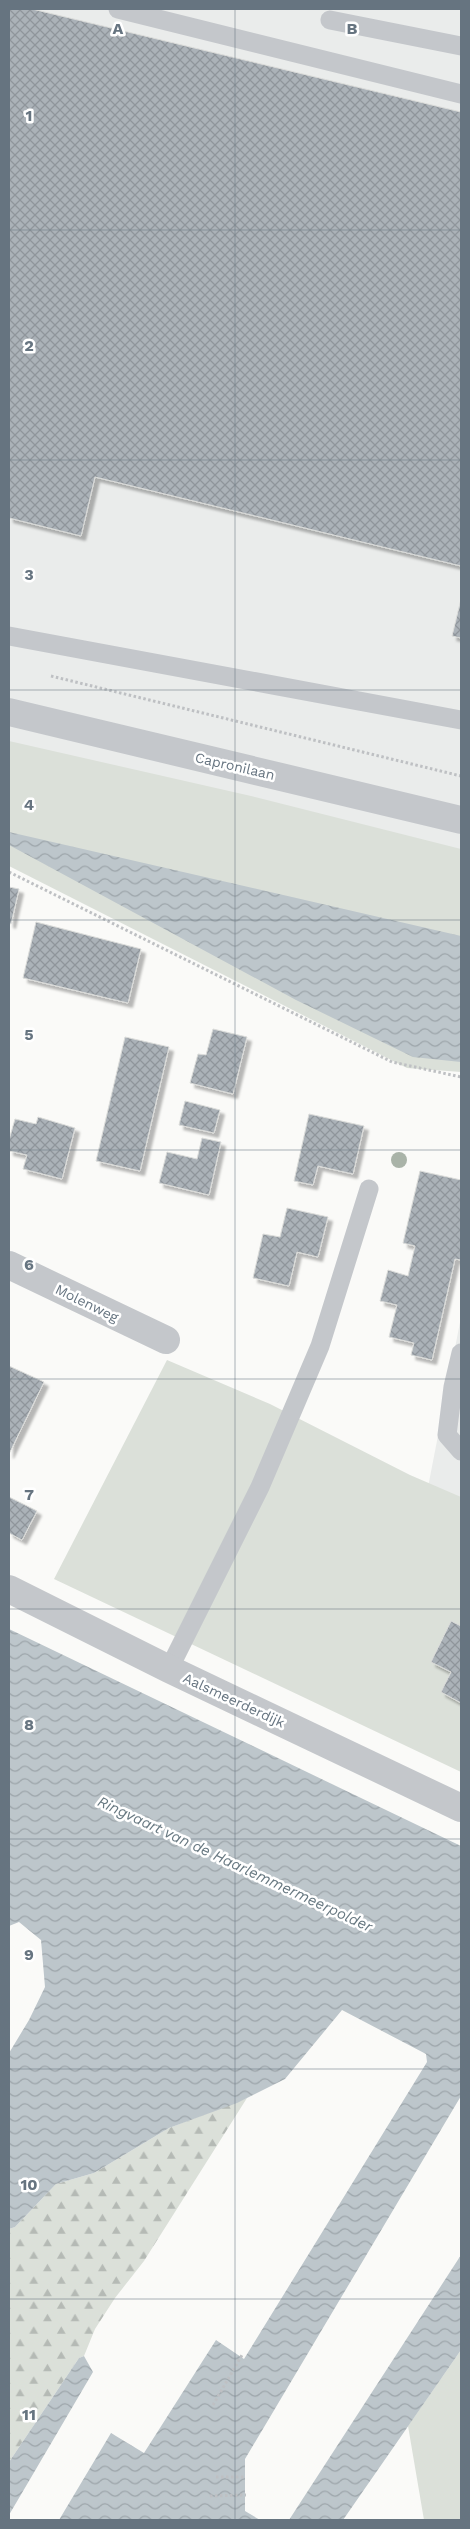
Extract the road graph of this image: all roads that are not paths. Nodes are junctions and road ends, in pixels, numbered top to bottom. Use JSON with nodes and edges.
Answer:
{"nodes":[{"id":1,"x":118,"y":9,"type":"edge"},
{"id":2,"x":330,"y":20,"type":"dead end"},
{"id":3,"x":461,"y":46,"type":"edge"},
{"id":4,"x":461,"y":94,"type":"edge"},
{"id":5,"x":9,"y":636,"type":"edge"},
{"id":6,"x":9,"y":712,"type":"edge"},
{"id":7,"x":461,"y":720,"type":"edge"},
{"id":8,"x":461,"y":820,"type":"edge"},
{"id":9,"x":369,"y":1189,"type":"dead end"},
{"id":10,"x":9,"y":1265,"type":"edge"},
{"id":11,"x":166,"y":1340,"type":"dead end"},
{"id":12,"x":461,"y":1353,"type":"edge"},
{"id":13,"x":461,"y":1451,"type":"edge"},
{"id":14,"x":9,"y":1589,"type":"edge"},
{"id":15,"x":169,"y":1670,"type":"junction"},
{"id":16,"x":461,"y":1808,"type":"edge"}],
"edges":[{"from":1,"to":4,"type":"lane"},
{"from":2,"to":3,"type":"lane"},
{"from":5,"to":7,"type":"lane"},
{"from":6,"to":8,"type":"street","name":"Capronilaan"},
{"from":9,"to":15,"type":"lane"},
{"from":10,"to":11,"type":"street","name":"Molenweg"},
{"from":12,"to":13,"type":"lane"},
{"from":14,"to":15,"type":"street","name":"Aalsmeerderdijk"},
{"from":15,"to":16,"type":"street","name":"Aalsmeerderdijk"}]}
